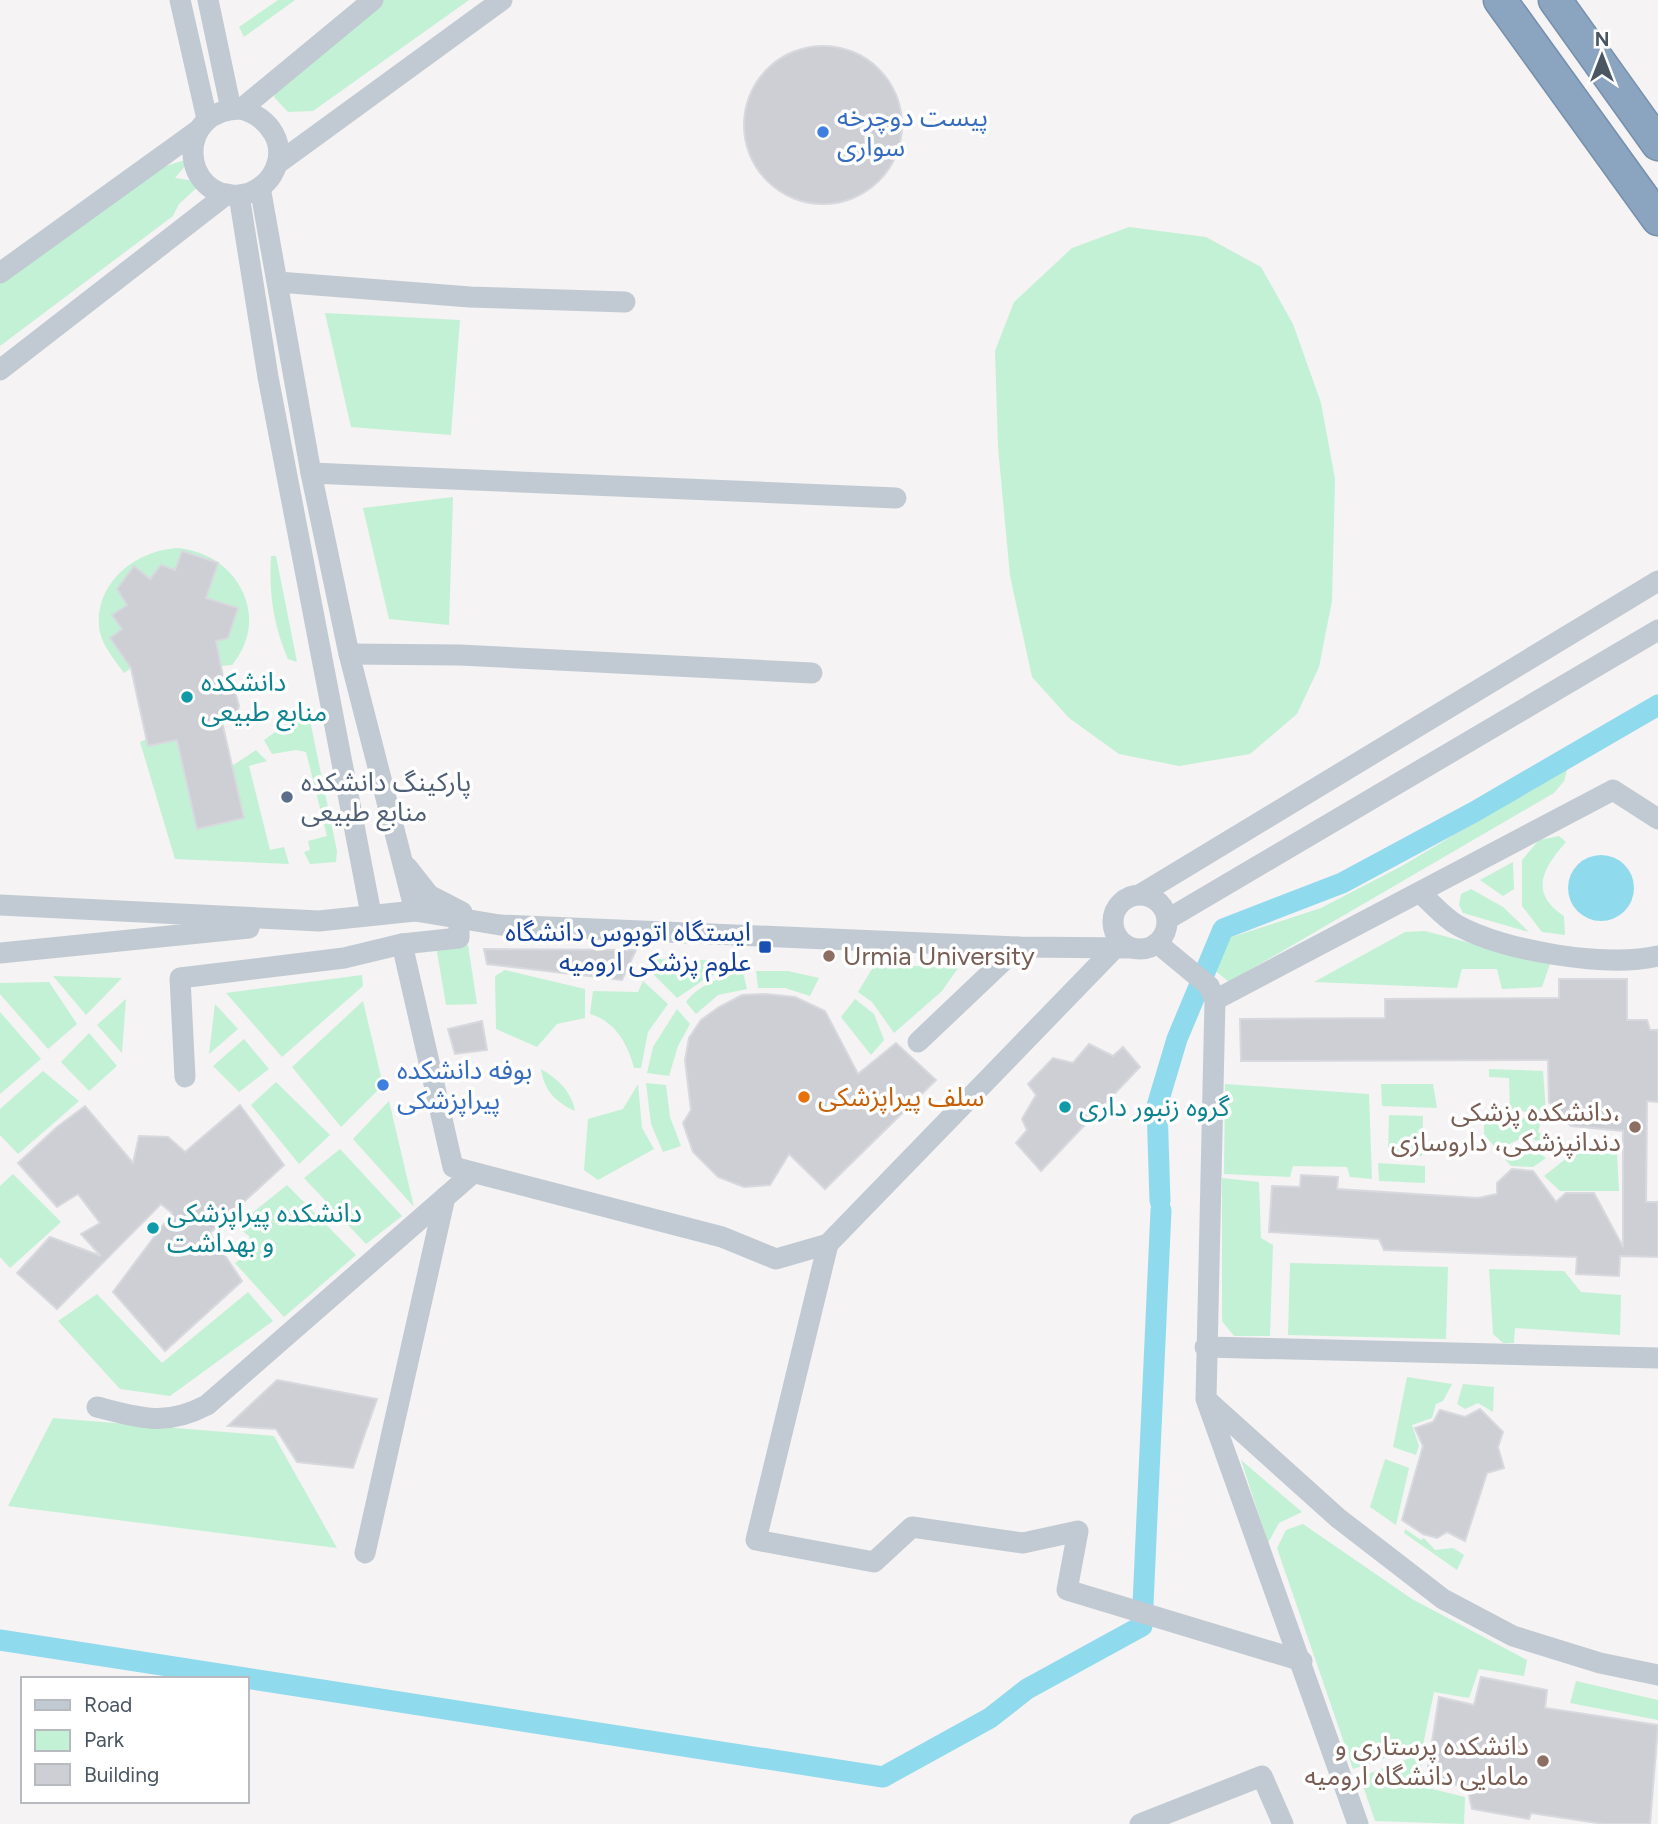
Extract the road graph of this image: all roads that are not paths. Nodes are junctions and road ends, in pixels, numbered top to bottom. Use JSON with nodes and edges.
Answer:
{"nodes":[{"id":1,"x":180,"y":0,"type":"edge"},
{"id":2,"x":208,"y":0,"type":"edge"},
{"id":3,"x":373,"y":0,"type":"edge"},
{"id":4,"x":502,"y":0,"type":"edge"},
{"id":5,"x":1500,"y":0,"type":"edge"},
{"id":6,"x":1555,"y":0,"type":"edge"},
{"id":7,"x":236,"y":109,"type":"junction"},
{"id":8,"x":202,"y":125,"type":"junction"},
{"id":9,"x":1658,"y":144,"type":"edge"},
{"id":10,"x":277,"y":164,"type":"junction"},
{"id":11,"x":260,"y":187,"type":"junction"},
{"id":12,"x":233,"y":195,"type":"junction"},
{"id":13,"x":1658,"y":219,"type":"edge"},
{"id":14,"x":0,"y":273,"type":"edge"},
{"id":15,"x":278,"y":282,"type":"junction"},
{"id":16,"x":625,"y":302,"type":"dead end"},
{"id":17,"x":0,"y":370,"type":"edge"},
{"id":18,"x":311,"y":472,"type":"junction"},
{"id":19,"x":895,"y":498,"type":"dead end"},
{"id":20,"x":1658,"y":581,"type":"edge"},
{"id":21,"x":1658,"y":630,"type":"edge"},
{"id":22,"x":349,"y":654,"type":"junction"},
{"id":23,"x":812,"y":673,"type":"dead end"},
{"id":24,"x":1658,"y":819,"type":"edge"},
{"id":25,"x":401,"y":860,"type":"junction"},
{"id":26,"x":361,"y":867,"type":"junction"},
{"id":27,"x":1420,"y":893,"type":"junction"},
{"id":28,"x":1141,"y":894,"type":"junction"},
{"id":29,"x":0,"y":905,"type":"edge"},
{"id":30,"x":415,"y":911,"type":"junction"},
{"id":31,"x":371,"y":914,"type":"junction"},
{"id":32,"x":459,"y":919,"type":"junction"},
{"id":33,"x":1168,"y":919,"type":"junction"},
{"id":34,"x":319,"y":921,"type":"junction"},
{"id":35,"x":500,"y":925,"type":"junction"},
{"id":36,"x":1157,"y":943,"type":"junction"},
{"id":37,"x":402,"y":944,"type":"junction"},
{"id":38,"x":1018,"y":947,"type":"junction"},
{"id":39,"x":1123,"y":948,"type":"junction"},
{"id":40,"x":0,"y":953,"type":"edge"},
{"id":41,"x":1658,"y":956,"type":"edge"},
{"id":42,"x":1215,"y":1000,"type":"junction"},
{"id":43,"x":918,"y":1042,"type":"dead end"},
{"id":44,"x":185,"y":1077,"type":"dead end"},
{"id":45,"x":473,"y":1173,"type":"junction"},
{"id":46,"x":445,"y":1197,"type":"junction"},
{"id":47,"x":828,"y":1244,"type":"junction"},
{"id":48,"x":1205,"y":1347,"type":"junction"},
{"id":49,"x":1658,"y":1358,"type":"edge"},
{"id":50,"x":1206,"y":1399,"type":"junction"},
{"id":51,"x":97,"y":1407,"type":"dead end"},
{"id":52,"x":365,"y":1553,"type":"dead end"},
{"id":53,"x":1302,"y":1661,"type":"junction"},
{"id":54,"x":1658,"y":1675,"type":"edge"},
{"id":55,"x":1140,"y":1824,"type":"edge"},
{"id":56,"x":1283,"y":1824,"type":"edge"},
{"id":57,"x":1358,"y":1824,"type":"edge"}],
"edges":[{"from":1,"to":8,"type":"street"},
{"from":2,"to":7,"type":"street"},
{"from":3,"to":7,"type":"street"},
{"from":4,"to":10,"type":"street"},
{"from":5,"to":13,"type":"highway"},
{"from":6,"to":9,"type":"highway"},
{"from":7,"to":8,"type":"street"},
{"from":7,"to":10,"type":"street"},
{"from":8,"to":12,"type":"street"},
{"from":8,"to":14,"type":"street"},
{"from":10,"to":11,"type":"street"},
{"from":11,"to":12,"type":"street"},
{"from":11,"to":15,"type":"street"},
{"from":12,"to":17,"type":"street"},
{"from":12,"to":26,"type":"street"},
{"from":15,"to":16,"type":"street"},
{"from":15,"to":18,"type":"street"},
{"from":18,"to":19,"type":"street"},
{"from":18,"to":22,"type":"street"},
{"from":20,"to":28,"type":"street"},
{"from":21,"to":33,"type":"street"},
{"from":22,"to":23,"type":"street"},
{"from":22,"to":25,"type":"street"},
{"from":24,"to":27,"type":"street"},
{"from":25,"to":30,"type":"street"},
{"from":25,"to":35,"type":"street"},
{"from":26,"to":31,"type":"street"},
{"from":26,"to":34,"type":"street"},
{"from":27,"to":41,"type":"street"},
{"from":27,"to":42,"type":"street"},
{"from":28,"to":33,"type":"street"},
{"from":28,"to":39,"type":"street"},
{"from":29,"to":34,"type":"street"},
{"from":30,"to":31,"type":"street"},
{"from":30,"to":32,"type":"street"},
{"from":31,"to":34,"type":"street"},
{"from":32,"to":35,"type":"street"},
{"from":32,"to":37,"type":"street"},
{"from":33,"to":36,"type":"street"},
{"from":34,"to":40,"type":"street"},
{"from":35,"to":38,"type":"street"},
{"from":36,"to":39,"type":"street"},
{"from":36,"to":42,"type":"street"},
{"from":37,"to":44,"type":"street"},
{"from":37,"to":45,"type":"street"},
{"from":38,"to":39,"type":"street"},
{"from":38,"to":43,"type":"street"},
{"from":39,"to":47,"type":"street"},
{"from":42,"to":48,"type":"street"},
{"from":45,"to":46,"type":"street"},
{"from":45,"to":47,"type":"street"},
{"from":46,"to":51,"type":"street"},
{"from":46,"to":52,"type":"street"},
{"from":47,"to":53,"type":"street"},
{"from":48,"to":49,"type":"street"},
{"from":48,"to":50,"type":"street"},
{"from":50,"to":53,"type":"street"},
{"from":50,"to":54,"type":"street"},
{"from":53,"to":57,"type":"street"},
{"from":55,"to":56,"type":"street"}]}
